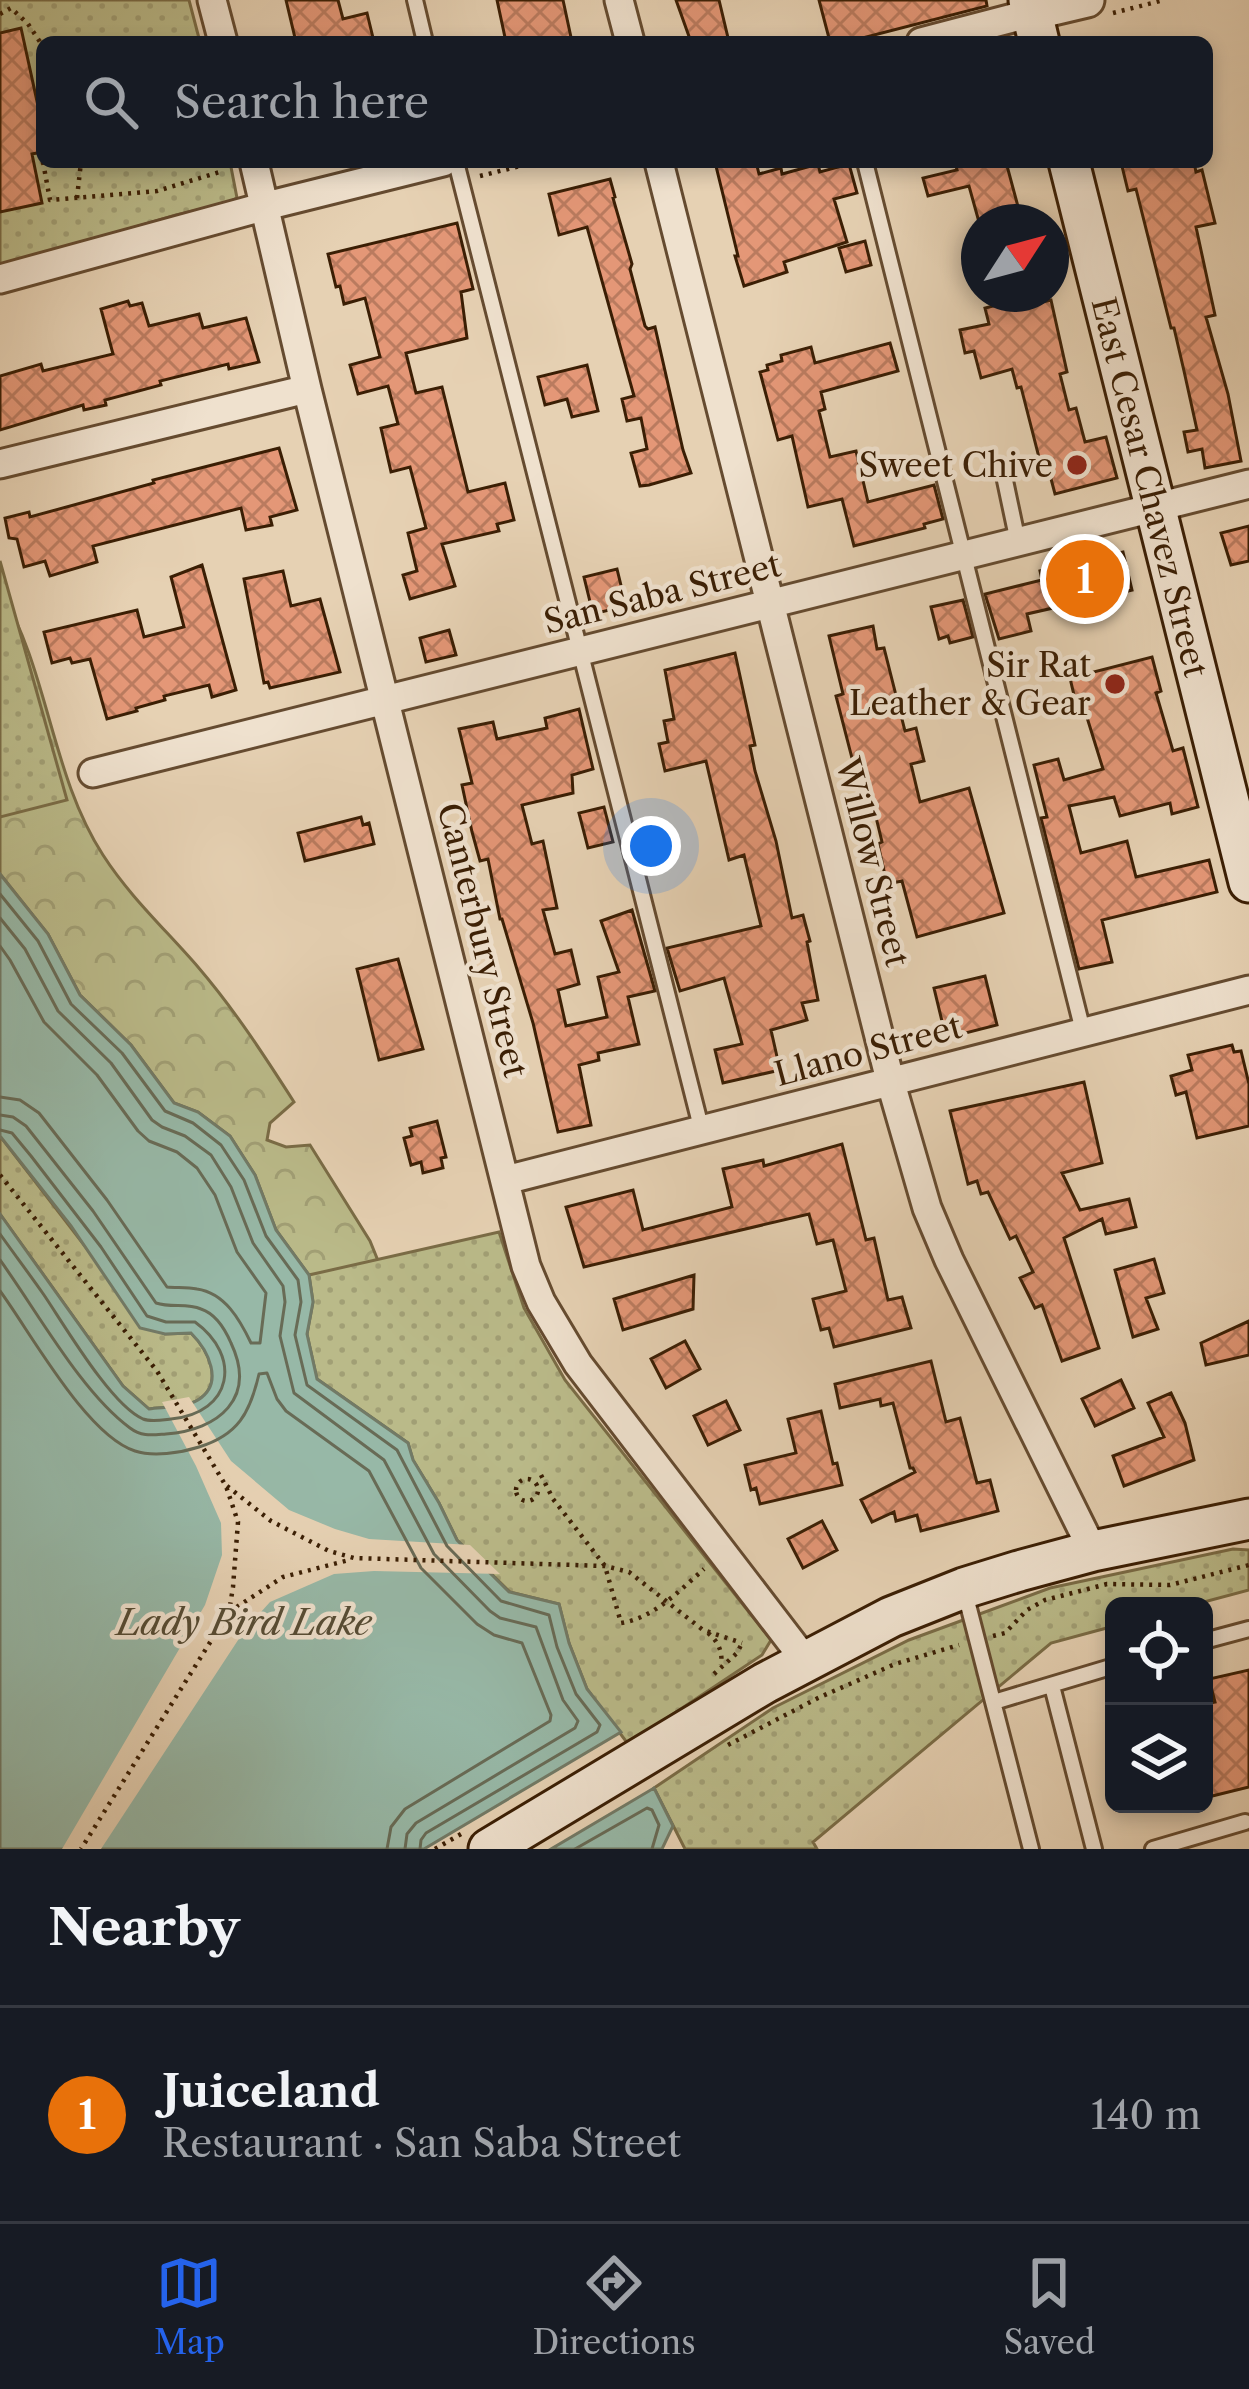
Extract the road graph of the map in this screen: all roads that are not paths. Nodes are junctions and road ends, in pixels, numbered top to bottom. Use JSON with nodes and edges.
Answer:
{"nodes":[{"id":1,"x":212,"y":0,"type":"edge"},
{"id":2,"x":415,"y":0,"type":"edge"},
{"id":3,"x":619,"y":0,"type":"edge"},
{"id":4,"x":1087,"y":0,"type":"edge"},
{"id":5,"x":1034,"y":18,"type":"edge"},
{"id":6,"x":221,"y":36,"type":"edge"},
{"id":7,"x":424,"y":36,"type":"edge"},
{"id":8,"x":628,"y":36,"type":"edge"},
{"id":9,"x":949,"y":36,"type":"edge"},
{"id":10,"x":256,"y":168,"type":"edge"},
{"id":11,"x":419,"y":168,"type":"edge"},
{"id":12,"x":458,"y":168,"type":"edge"},
{"id":13,"x":661,"y":168,"type":"edge"},
{"id":14,"x":867,"y":168,"type":"edge"},
{"id":15,"x":1070,"y":168,"type":"edge"},
{"id":16,"x":266,"y":206,"type":"junction"},
{"id":17,"x":0,"y":279,"type":"edge"},
{"id":18,"x":307,"y":389,"type":"junction"},
{"id":19,"x":0,"y":464,"type":"edge"},
{"id":20,"x":1003,"y":472,"type":"dead end"},
{"id":21,"x":1249,"y":484,"type":"edge"},
{"id":22,"x":1154,"y":507,"type":"junction"},
{"id":23,"x":1018,"y":542,"type":"junction"},
{"id":24,"x":965,"y":556,"type":"junction"},
{"id":25,"x":772,"y":602,"type":"junction"},
{"id":26,"x":580,"y":652,"type":"junction"},
{"id":27,"x":386,"y":699,"type":"junction"},
{"id":28,"x":93,"y":773,"type":"dead end"},
{"id":29,"x":1249,"y":882,"type":"edge"},
{"id":30,"x":1249,"y":990,"type":"edge"},
{"id":31,"x":1083,"y":1031,"type":"junction"},
{"id":32,"x":890,"y":1080,"type":"junction"},
{"id":33,"x":702,"y":1132,"type":"junction"},
{"id":34,"x":506,"y":1180,"type":"junction"},
{"id":35,"x":1246,"y":1520,"type":"edge"},
{"id":36,"x":1093,"y":1551,"type":"junction"},
{"id":37,"x":964,"y":1588,"type":"junction"},
{"id":38,"x":1249,"y":1629,"type":"edge"},
{"id":39,"x":1213,"y":1639,"type":"edge"},
{"id":40,"x":805,"y":1660,"type":"junction"},
{"id":41,"x":1105,"y":1669,"type":"edge"},
{"id":42,"x":1052,"y":1686,"type":"junction"},
{"id":43,"x":994,"y":1702,"type":"junction"},
{"id":44,"x":1245,"y":1822,"type":"dead end"},
{"id":45,"x":489,"y":1849,"type":"edge"},
{"id":46,"x":1031,"y":1849,"type":"edge"},
{"id":47,"x":1094,"y":1849,"type":"edge"},
{"id":48,"x":1153,"y":1849,"type":"edge"}],
"edges":[{"from":1,"to":6,"type":"street"},
{"from":2,"to":7,"type":"lane"},
{"from":3,"to":8,"type":"street"},
{"from":4,"to":5,"type":"street"},
{"from":5,"to":9,"type":"street"},
{"from":10,"to":16,"type":"street","name":"Canterbury Street"},
{"from":11,"to":16,"type":"street"},
{"from":12,"to":26,"type":"lane"},
{"from":13,"to":25,"type":"street","name":"Willow Street"},
{"from":14,"to":24,"type":"lane"},
{"from":15,"to":22,"type":"main road","name":"East Cesar Chavez Street"},
{"from":16,"to":17,"type":"street"},
{"from":16,"to":18,"type":"street","name":"Canterbury Street"},
{"from":18,"to":19,"type":"street"},
{"from":18,"to":27,"type":"street","name":"Canterbury Street"},
{"from":20,"to":23,"type":"lane"},
{"from":21,"to":22,"type":"street","name":"San Saba Street"},
{"from":22,"to":23,"type":"street","name":"San Saba Street"},
{"from":22,"to":29,"type":"main road","name":"East Cesar Chavez Street"},
{"from":23,"to":24,"type":"street","name":"San Saba Street"},
{"from":24,"to":25,"type":"street","name":"San Saba Street"},
{"from":24,"to":31,"type":"lane"},
{"from":25,"to":26,"type":"street","name":"San Saba Street"},
{"from":25,"to":32,"type":"street","name":"Willow Street"},
{"from":26,"to":27,"type":"street","name":"San Saba Street"},
{"from":26,"to":33,"type":"lane"},
{"from":27,"to":28,"type":"street","name":"San Saba Street"},
{"from":27,"to":34,"type":"street","name":"Canterbury Street"},
{"from":30,"to":31,"type":"street","name":"Llano Street"},
{"from":31,"to":32,"type":"street","name":"Llano Street"},
{"from":32,"to":33,"type":"street","name":"Llano Street"},
{"from":32,"to":36,"type":"street","name":"Willow Street"},
{"from":33,"to":34,"type":"street","name":"Llano Street"},
{"from":34,"to":40,"type":"street","name":"Canterbury Street"},
{"from":35,"to":36,"type":"main road"},
{"from":36,"to":37,"type":"main road"},
{"from":37,"to":40,"type":"main road"},
{"from":37,"to":43,"type":"lane"},
{"from":38,"to":39,"type":"lane"},
{"from":40,"to":45,"type":"main road"},
{"from":41,"to":42,"type":"lane"},
{"from":42,"to":43,"type":"lane"},
{"from":42,"to":47,"type":"lane"},
{"from":43,"to":46,"type":"lane"},
{"from":44,"to":48,"type":"lane"}]}
